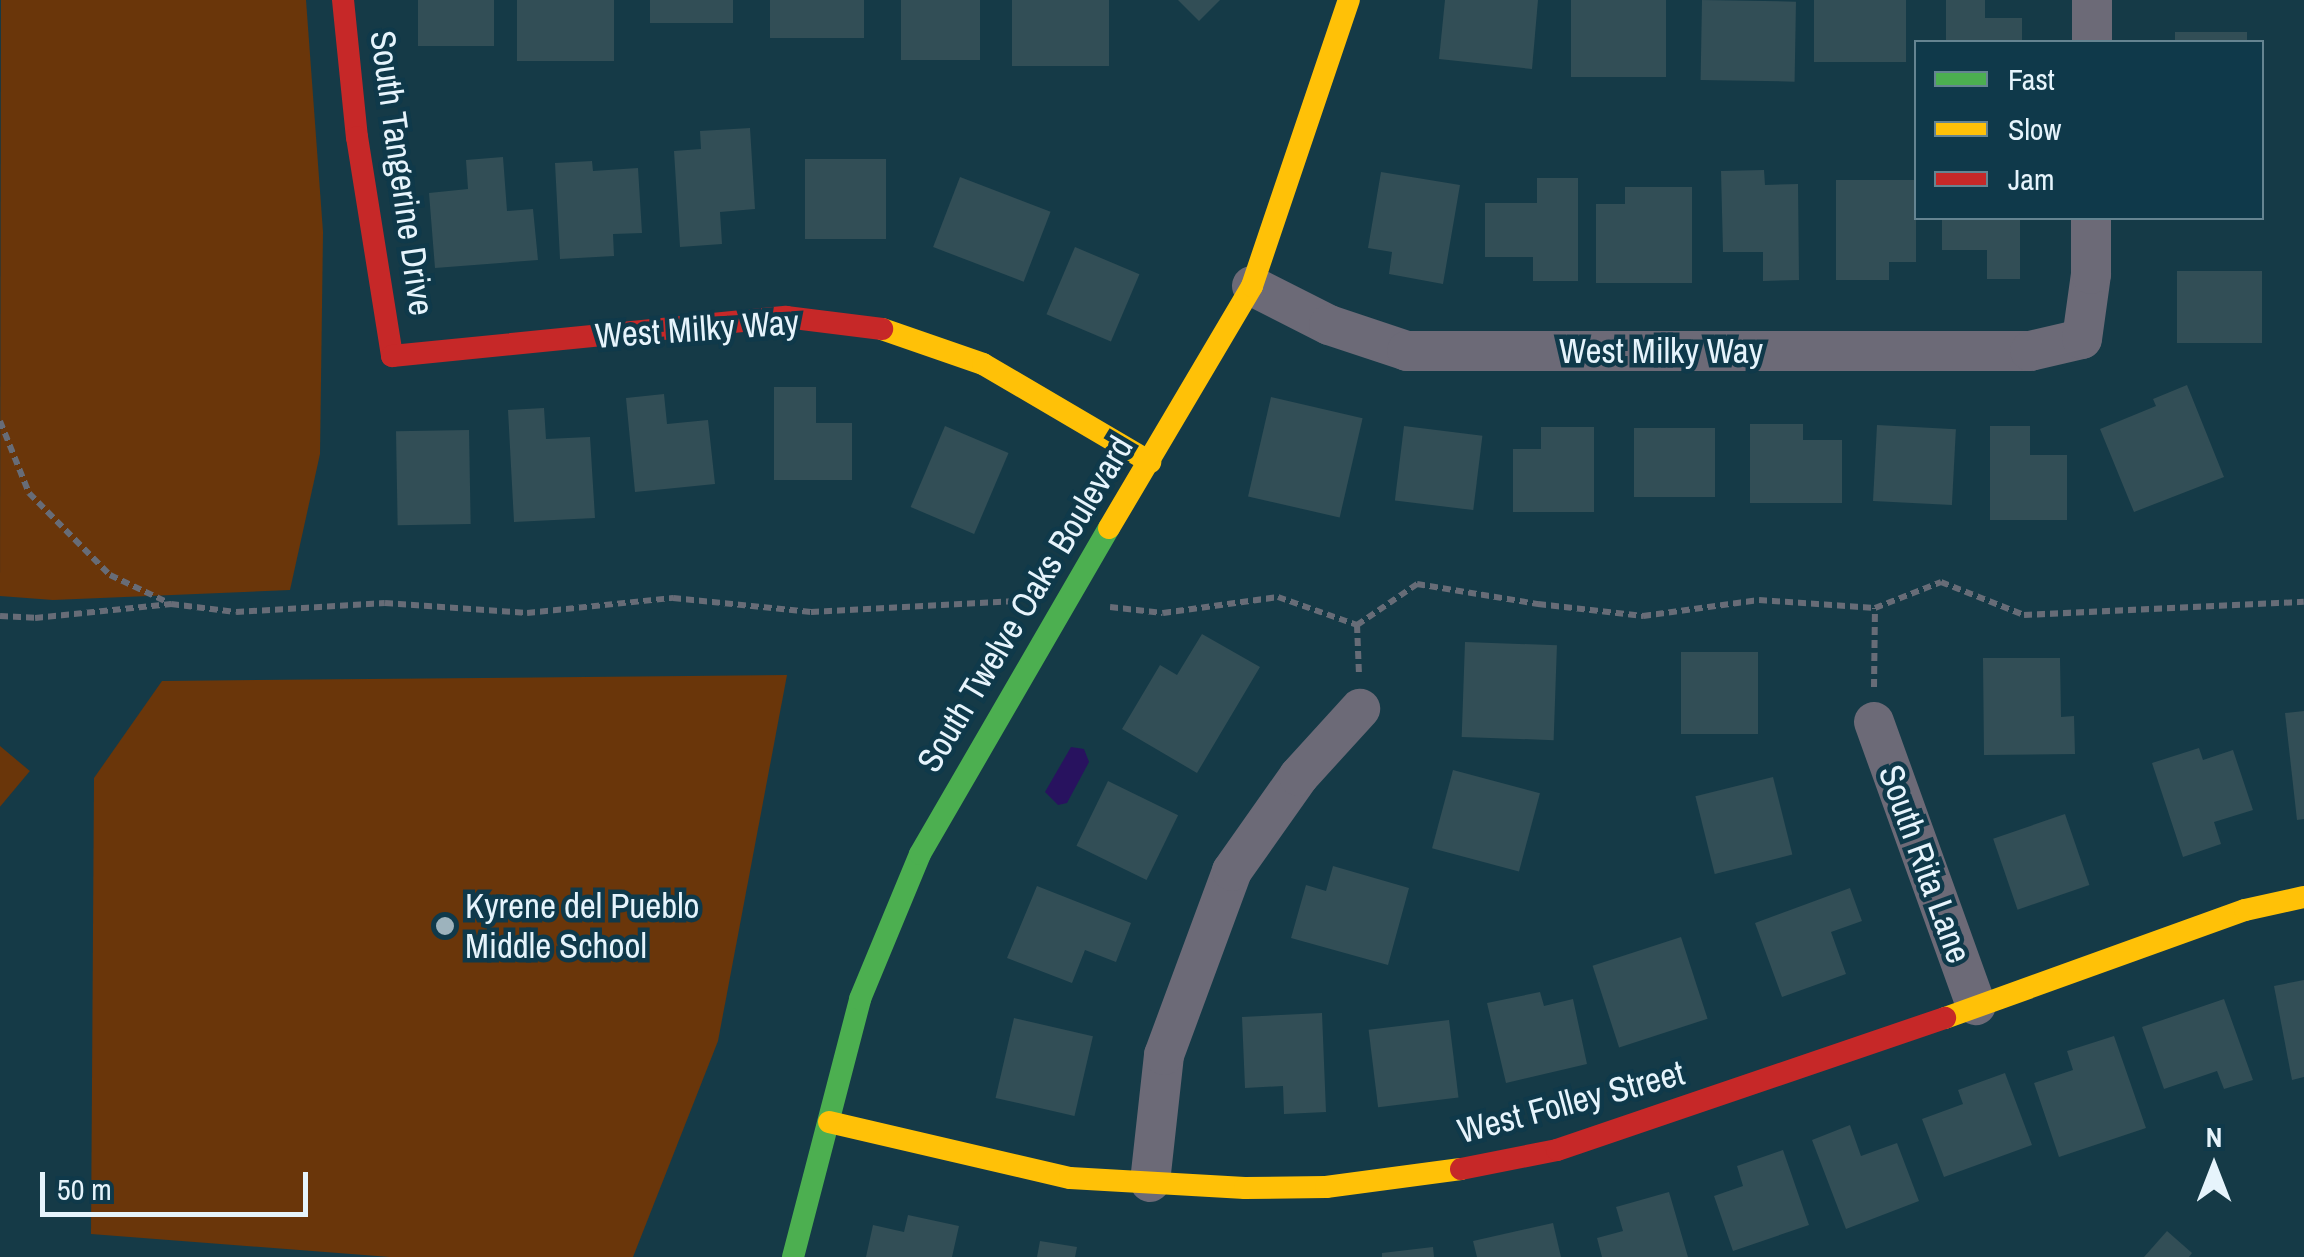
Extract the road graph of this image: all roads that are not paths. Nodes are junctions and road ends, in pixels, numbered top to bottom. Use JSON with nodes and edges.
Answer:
{"nodes":[{"id":1,"x":343,"y":0,"type":"edge"},
{"id":2,"x":1350,"y":0,"type":"edge"},
{"id":3,"x":2092,"y":0,"type":"edge"},
{"id":4,"x":2092,"y":40,"type":"edge"},
{"id":5,"x":2091,"y":220,"type":"edge"},
{"id":6,"x":1252,"y":286,"type":"junction"},
{"id":7,"x":392,"y":356,"type":"joint"},
{"id":8,"x":1150,"y":462,"type":"junction"},
{"id":9,"x":1360,"y":709,"type":"road end"},
{"id":10,"x":1874,"y":722,"type":"road end"},
{"id":11,"x":2304,"y":897,"type":"edge"},
{"id":12,"x":1976,"y":1006,"type":"junction"},
{"id":13,"x":829,"y":1122,"type":"junction"},
{"id":14,"x":1150,"y":1182,"type":"junction"},
{"id":15,"x":794,"y":1257,"type":"edge"}],
"edges":[{"from":1,"to":7,"type":"street","name":"South Tangerine Drive"},
{"from":2,"to":6,"type":"street","name":"South Twelve Oaks Boulevard"},
{"from":3,"to":4,"type":"street"},
{"from":5,"to":6,"type":"street","name":"West Milky Way"},
{"from":6,"to":8,"type":"street","name":"South Twelve Oaks Boulevard"},
{"from":7,"to":8,"type":"street","name":"West Milky Way"},
{"from":8,"to":13,"type":"street","name":"South Twelve Oaks Boulevard"},
{"from":9,"to":14,"type":"street"},
{"from":10,"to":12,"type":"street","name":"South Rita Lane"},
{"from":11,"to":12,"type":"street","name":"West Folley Street"},
{"from":12,"to":14,"type":"street","name":"West Folley Street"},
{"from":13,"to":14,"type":"street","name":"West Folley Street"},
{"from":13,"to":15,"type":"street","name":"South Twelve Oaks Boulevard"}]}
